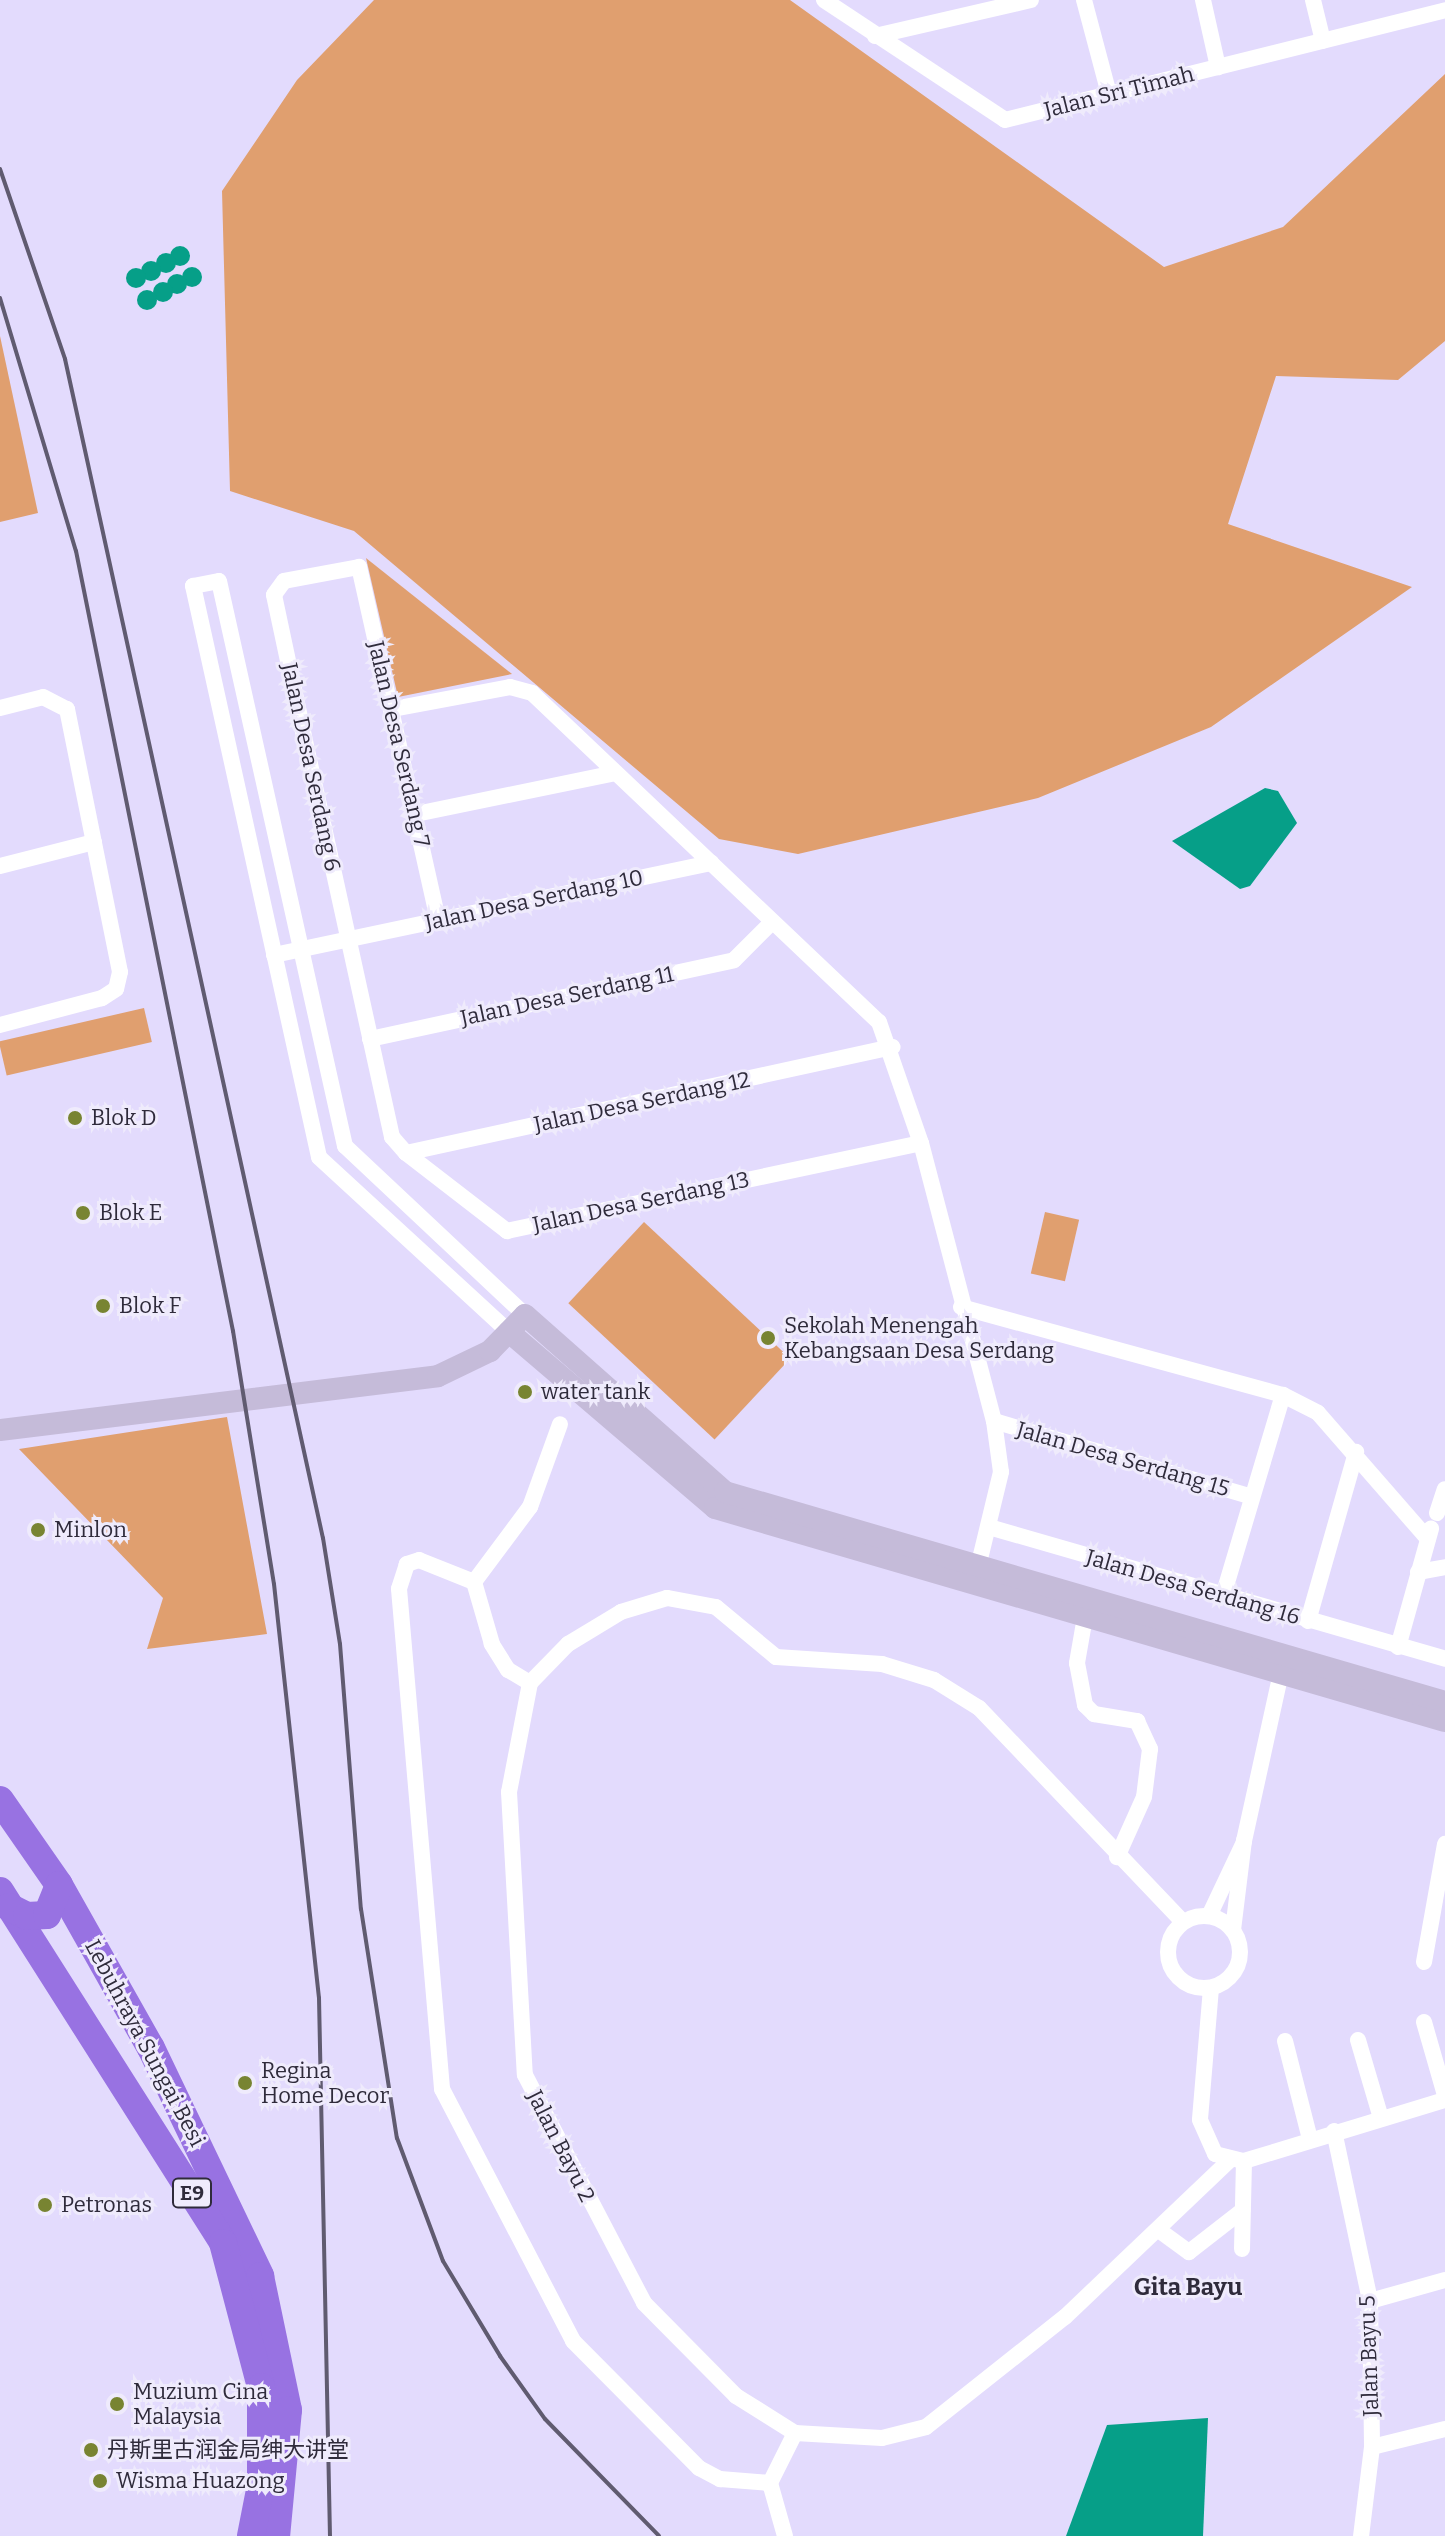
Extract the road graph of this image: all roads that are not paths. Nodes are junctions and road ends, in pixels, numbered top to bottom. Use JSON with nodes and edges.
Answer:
{"nodes":[{"id":1,"x":824,"y":0,"type":"edge"},
{"id":2,"x":954,"y":0,"type":"edge"},
{"id":3,"x":1031,"y":0,"type":"edge"},
{"id":4,"x":1084,"y":0,"type":"edge"},
{"id":5,"x":1203,"y":0,"type":"edge"},
{"id":6,"x":1313,"y":0,"type":"edge"},
{"id":7,"x":1420,"y":8,"type":"edge"},
{"id":8,"x":1445,"y":10,"type":"edge"},
{"id":9,"x":958,"y":17,"type":"junction"},
{"id":10,"x":875,"y":36,"type":"junction"},
{"id":11,"x":1323,"y":41,"type":"junction"},
{"id":12,"x":1218,"y":67,"type":"junction"},
{"id":13,"x":1109,"y":94,"type":"junction"},
{"id":14,"x":274,"y":595,"type":"joint"},
{"id":15,"x":0,"y":708,"type":"edge"},
{"id":16,"x":393,"y":709,"type":"junction"},
{"id":17,"x":615,"y":773,"type":"junction"},
{"id":18,"x":416,"y":814,"type":"junction"},
{"id":19,"x":94,"y":842,"type":"junction"},
{"id":20,"x":711,"y":863,"type":"junction"},
{"id":21,"x":0,"y":866,"type":"edge"},
{"id":22,"x":438,"y":920,"type":"junction"},
{"id":23,"x":772,"y":922,"type":"junction"},
{"id":24,"x":352,"y":938,"type":"junction"},
{"id":25,"x":302,"y":949,"type":"junction"},
{"id":26,"x":274,"y":955,"type":"junction"},
{"id":27,"x":0,"y":1025,"type":"edge"},
{"id":28,"x":370,"y":1039,"type":"junction"},
{"id":29,"x":885,"y":1048,"type":"junction"},
{"id":30,"x":392,"y":1137,"type":"joint"},
{"id":31,"x":921,"y":1143,"type":"junction"},
{"id":32,"x":406,"y":1153,"type":"junction"},
{"id":33,"x":961,"y":1307,"type":"junction"},
{"id":34,"x":525,"y":1315,"type":"junction"},
{"id":35,"x":509,"y":1332,"type":"junction"},
{"id":36,"x":1283,"y":1395,"type":"junction"},
{"id":37,"x":994,"y":1421,"type":"junction"},
{"id":38,"x":560,"y":1424,"type":"dead end"},
{"id":39,"x":0,"y":1430,"type":"edge"},
{"id":40,"x":1356,"y":1452,"type":"junction"},
{"id":41,"x":1445,"y":1489,"type":"edge"},
{"id":42,"x":1252,"y":1497,"type":"junction"},
{"id":43,"x":989,"y":1527,"type":"junction"},
{"id":44,"x":1432,"y":1527,"type":"junction"},
{"id":45,"x":1445,"y":1567,"type":"edge"},
{"id":46,"x":1418,"y":1572,"type":"junction"},
{"id":47,"x":976,"y":1575,"type":"junction"},
{"id":48,"x":474,"y":1582,"type":"junction"},
{"id":49,"x":1223,"y":1596,"type":"junction"},
{"id":50,"x":1085,"y":1617,"type":"junction"},
{"id":51,"x":1308,"y":1621,"type":"junction"},
{"id":52,"x":1398,"y":1647,"type":"junction"},
{"id":53,"x":1445,"y":1659,"type":"edge"},
{"id":54,"x":1282,"y":1667,"type":"junction"},
{"id":55,"x":530,"y":1683,"type":"junction"},
{"id":56,"x":1445,"y":1702,"type":"edge"},
{"id":57,"x":1445,"y":1721,"type":"edge"},
{"id":58,"x":0,"y":1800,"type":"edge"},
{"id":59,"x":1244,"y":1841,"type":"junction"},
{"id":60,"x":1445,"y":1844,"type":"edge"},
{"id":61,"x":1117,"y":1857,"type":"junction"},
{"id":62,"x":59,"y":1885,"type":"junction"},
{"id":63,"x":5,"y":1899,"type":"edge"},
{"id":64,"x":1209,"y":1916,"type":"junction"},
{"id":65,"x":1183,"y":1922,"type":"junction"},
{"id":66,"x":1233,"y":1930,"type":"junction"},
{"id":67,"x":1424,"y":1962,"type":"dead end"},
{"id":68,"x":1211,"y":1988,"type":"junction"},
{"id":69,"x":1424,"y":2022,"type":"dead end"},
{"id":70,"x":1358,"y":2040,"type":"dead end"},
{"id":71,"x":1285,"y":2041,"type":"dead end"},
{"id":72,"x":1445,"y":2098,"type":"edge"},
{"id":73,"x":1381,"y":2118,"type":"junction"},
{"id":74,"x":1334,"y":2131,"type":"junction"},
{"id":75,"x":1310,"y":2139,"type":"junction"},
{"id":76,"x":1237,"y":2160,"type":"junction"},
{"id":77,"x":1243,"y":2210,"type":"junction"},
{"id":78,"x":1160,"y":2231,"type":"junction"},
{"id":79,"x":1242,"y":2249,"type":"dead end"},
{"id":80,"x":1445,"y":2280,"type":"edge"},
{"id":81,"x":1370,"y":2301,"type":"junction"},
{"id":82,"x":1445,"y":2429,"type":"edge"},
{"id":83,"x":795,"y":2433,"type":"junction"},
{"id":84,"x":1372,"y":2447,"type":"junction"},
{"id":85,"x":770,"y":2483,"type":"junction"},
{"id":86,"x":251,"y":2536,"type":"edge"},
{"id":87,"x":276,"y":2536,"type":"edge"},
{"id":88,"x":785,"y":2536,"type":"edge"},
{"id":89,"x":1361,"y":2536,"type":"edge"}],
"edges":[{"from":1,"to":10,"type":"street","name":"Jalan Sri Timah"},
{"from":2,"to":9,"type":"street"},
{"from":3,"to":9,"type":"street"},
{"from":4,"to":13,"type":"street"},
{"from":5,"to":12,"type":"street"},
{"from":6,"to":11,"type":"street"},
{"from":7,"to":8,"type":"street","name":"Jalan Sri Timah"},
{"from":7,"to":11,"type":"street","name":"Jalan Sri Timah"},
{"from":9,"to":10,"type":"street"},
{"from":10,"to":13,"type":"street","name":"Jalan Sri Timah"},
{"from":11,"to":12,"type":"street","name":"Jalan Sri Timah"},
{"from":12,"to":13,"type":"street","name":"Jalan Sri Timah"},
{"from":14,"to":16,"type":"street","name":"Jalan Desa Serdang 7"},
{"from":14,"to":24,"type":"street","name":"Jalan Desa Serdang 6"},
{"from":15,"to":19,"type":"street"},
{"from":16,"to":17,"type":"street"},
{"from":16,"to":18,"type":"street","name":"Jalan Desa Serdang 7"},
{"from":17,"to":18,"type":"street"},
{"from":17,"to":20,"type":"street"},
{"from":18,"to":22,"type":"street","name":"Jalan Desa Serdang 7"},
{"from":19,"to":21,"type":"street"},
{"from":19,"to":27,"type":"street"},
{"from":20,"to":22,"type":"street","name":"Jalan Desa Serdang 10"},
{"from":20,"to":23,"type":"street"},
{"from":22,"to":24,"type":"street","name":"Jalan Desa Serdang 10"},
{"from":23,"to":28,"type":"street","name":"Jalan Desa Serdang 11"},
{"from":23,"to":29,"type":"street"},
{"from":24,"to":25,"type":"street","name":"Jalan Desa Serdang 10"},
{"from":24,"to":28,"type":"street","name":"Jalan Desa Serdang 6"},
{"from":25,"to":26,"type":"street","name":"Jalan Desa Serdang 10"},
{"from":25,"to":26,"type":"street"},
{"from":25,"to":34,"type":"street"},
{"from":26,"to":35,"type":"street"},
{"from":28,"to":30,"type":"street","name":"Jalan Desa Serdang 6"},
{"from":29,"to":31,"type":"street"},
{"from":29,"to":32,"type":"street","name":"Jalan Desa Serdang 12"},
{"from":30,"to":32,"type":"street","name":"Jalan Desa Serdang 13"},
{"from":31,"to":32,"type":"street","name":"Jalan Desa Serdang 13"},
{"from":31,"to":33,"type":"street"},
{"from":33,"to":36,"type":"street"},
{"from":33,"to":37,"type":"street"},
{"from":34,"to":35,"type":"street"},
{"from":34,"to":47,"type":"street"},
{"from":35,"to":39,"type":"street"},
{"from":35,"to":47,"type":"street"},
{"from":36,"to":40,"type":"street"},
{"from":36,"to":42,"type":"street"},
{"from":37,"to":42,"type":"street","name":"Jalan Desa Serdang 15"},
{"from":37,"to":43,"type":"street"},
{"from":38,"to":48,"type":"street"},
{"from":40,"to":44,"type":"street"},
{"from":40,"to":51,"type":"street"},
{"from":41,"to":44,"type":"street"},
{"from":42,"to":49,"type":"street"},
{"from":43,"to":47,"type":"street"},
{"from":43,"to":49,"type":"street","name":"Jalan Desa Serdang 16"},
{"from":44,"to":46,"type":"street"},
{"from":45,"to":46,"type":"street"},
{"from":46,"to":52,"type":"street"},
{"from":47,"to":50,"type":"street"},
{"from":47,"to":54,"type":"street"},
{"from":48,"to":55,"type":"street"},
{"from":48,"to":85,"type":"street"},
{"from":49,"to":51,"type":"street","name":"Jalan Desa Serdang 16"},
{"from":50,"to":54,"type":"street"},
{"from":50,"to":61,"type":"street"},
{"from":51,"to":52,"type":"street","name":"Jalan Desa Serdang 16"},
{"from":52,"to":53,"type":"street","name":"Jalan Desa Serdang 16"},
{"from":54,"to":56,"type":"street"},
{"from":54,"to":57,"type":"street"},
{"from":54,"to":59,"type":"street"},
{"from":55,"to":61,"type":"street"},
{"from":55,"to":83,"type":"street","name":"Jalan Bayu 2"},
{"from":58,"to":62,"type":"highway","name":"Lebuhraya Sungai Besi","number":"E9"},
{"from":59,"to":64,"type":"street"},
{"from":59,"to":66,"type":"street"},
{"from":60,"to":67,"type":"street"},
{"from":61,"to":65,"type":"street"},
{"from":62,"to":63,"type":"highway"},
{"from":62,"to":87,"type":"highway","name":"Lebuhraya Sungai Besi","number":"E9"},
{"from":63,"to":86,"type":"highway","name":"Lebuhraya Sungai Besi","number":"E9"},
{"from":64,"to":65,"type":"street"},
{"from":64,"to":66,"type":"street"},
{"from":65,"to":68,"type":"street"},
{"from":66,"to":68,"type":"street"},
{"from":68,"to":76,"type":"street"},
{"from":69,"to":72,"type":"street"},
{"from":70,"to":73,"type":"street"},
{"from":71,"to":75,"type":"street"},
{"from":72,"to":73,"type":"street"},
{"from":73,"to":74,"type":"street"},
{"from":74,"to":75,"type":"street"},
{"from":74,"to":81,"type":"street","name":"Jalan Bayu 5"},
{"from":75,"to":76,"type":"street"},
{"from":76,"to":77,"type":"street"},
{"from":76,"to":78,"type":"street"},
{"from":77,"to":78,"type":"street"},
{"from":77,"to":79,"type":"street"},
{"from":78,"to":83,"type":"street"},
{"from":80,"to":81,"type":"street"},
{"from":81,"to":84,"type":"street","name":"Jalan Bayu 5"},
{"from":82,"to":84,"type":"street"},
{"from":83,"to":85,"type":"street"},
{"from":84,"to":89,"type":"street","name":"Jalan Bayu 5"},
{"from":85,"to":88,"type":"street"}]}
